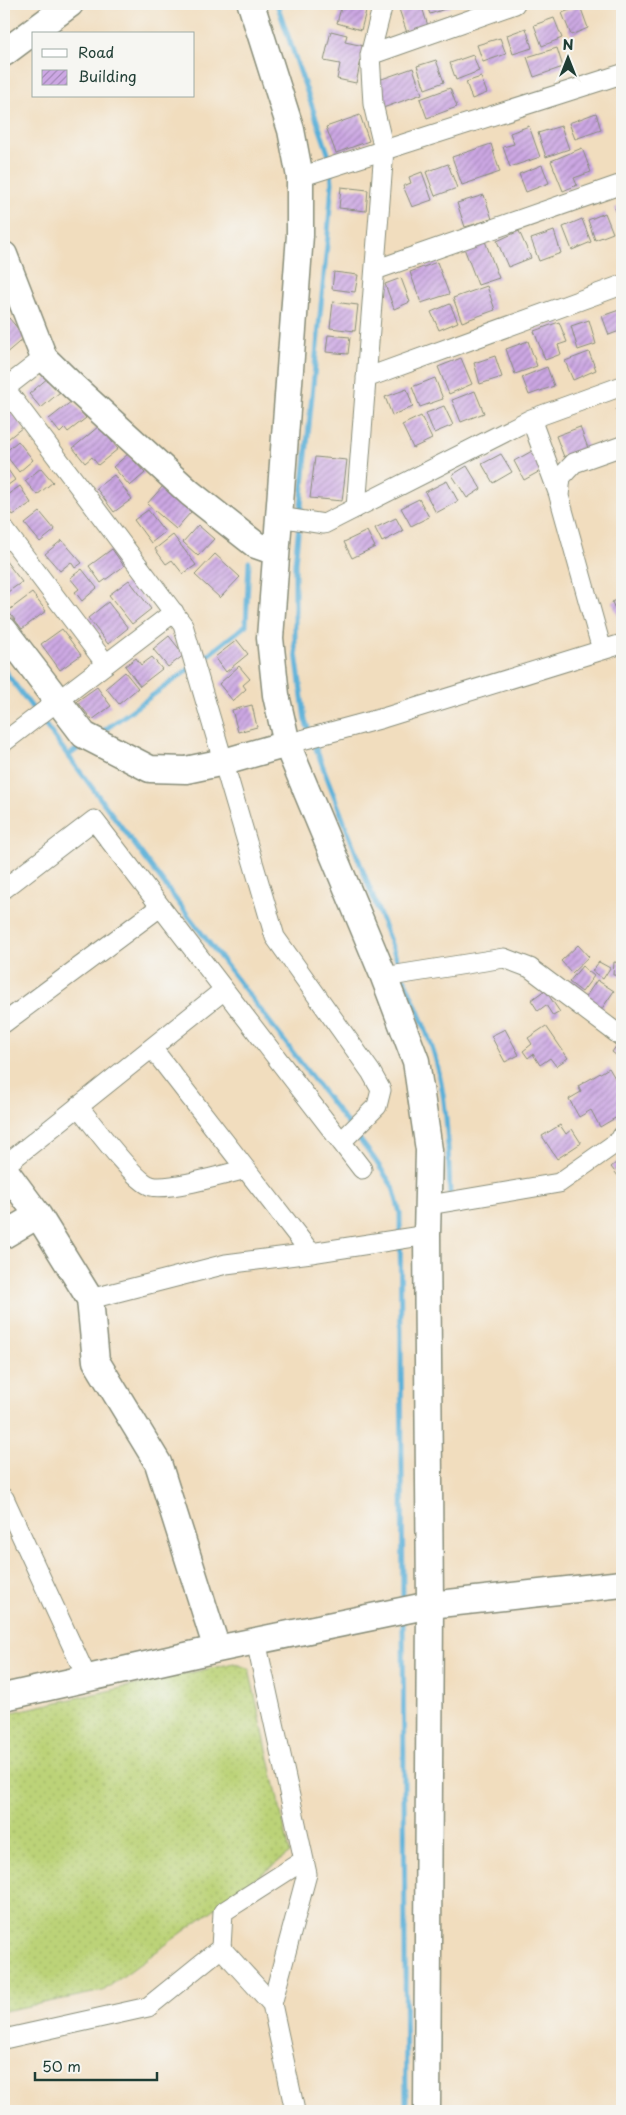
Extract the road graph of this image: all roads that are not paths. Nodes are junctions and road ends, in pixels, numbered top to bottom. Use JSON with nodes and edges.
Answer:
{"nodes":[{"id":1,"x":70,"y":4,"type":"edge"},
{"id":2,"x":251,"y":4,"type":"edge"},
{"id":3,"x":383,"y":4,"type":"edge"},
{"id":4,"x":515,"y":4,"type":"edge"},
{"id":5,"x":32,"y":32,"type":"edge"},
{"id":6,"x":32,"y":32,"type":"edge"},
{"id":7,"x":4,"y":53,"type":"edge"},
{"id":8,"x":370,"y":55,"type":"junction"},
{"id":9,"x":622,"y":74,"type":"edge"},
{"id":10,"x":384,"y":150,"type":"junction"},
{"id":11,"x":300,"y":177,"type":"junction"},
{"id":12,"x":622,"y":184,"type":"edge"},
{"id":13,"x":4,"y":255,"type":"edge"},
{"id":14,"x":375,"y":270,"type":"junction"},
{"id":15,"x":622,"y":285,"type":"edge"},
{"id":16,"x":44,"y":358,"type":"junction"},
{"id":17,"x":366,"y":378,"type":"junction"},
{"id":18,"x":622,"y":386,"type":"edge"},
{"id":19,"x":4,"y":388,"type":"edge"},
{"id":20,"x":531,"y":420,"type":"junction"},
{"id":21,"x":622,"y":446,"type":"edge"},
{"id":22,"x":559,"y":496,"type":"junction"},
{"id":23,"x":356,"y":508,"type":"junction"},
{"id":24,"x":279,"y":517,"type":"junction"},
{"id":25,"x":4,"y":529,"type":"edge"},
{"id":26,"x":276,"y":552,"type":"junction"},
{"id":27,"x":174,"y":612,"type":"junction"},
{"id":28,"x":4,"y":630,"type":"edge"},
{"id":29,"x":622,"y":644,"type":"edge"},
{"id":30,"x":602,"y":650,"type":"junction"},
{"id":31,"x":106,"y":664,"type":"junction"},
{"id":32,"x":57,"y":701,"type":"junction"},
{"id":33,"x":4,"y":742,"type":"edge"},
{"id":34,"x":287,"y":744,"type":"junction"},
{"id":35,"x":224,"y":762,"type":"junction"},
{"id":36,"x":4,"y":889,"type":"edge"},
{"id":37,"x":160,"y":907,"type":"junction"},
{"id":38,"x":384,"y":976,"type":"junction"},
{"id":39,"x":224,"y":990,"type":"junction"},
{"id":40,"x":4,"y":1023,"type":"edge"},
{"id":41,"x":622,"y":1037,"type":"edge"},
{"id":42,"x":152,"y":1048,"type":"junction"},
{"id":43,"x":78,"y":1106,"type":"junction"},
{"id":44,"x":622,"y":1136,"type":"edge"},
{"id":45,"x":341,"y":1142,"type":"junction"},
{"id":46,"x":4,"y":1168,"type":"edge"},
{"id":47,"x":246,"y":1169,"type":"junction"},
{"id":48,"x":362,"y":1169,"type":"dead end"},
{"id":49,"x":429,"y":1205,"type":"junction"},
{"id":50,"x":38,"y":1215,"type":"junction"},
{"id":51,"x":4,"y":1235,"type":"edge"},
{"id":52,"x":427,"y":1235,"type":"junction"},
{"id":53,"x":311,"y":1253,"type":"junction"},
{"id":54,"x":90,"y":1299,"type":"junction"},
{"id":55,"x":4,"y":1498,"type":"edge"},
{"id":56,"x":622,"y":1584,"type":"edge"},
{"id":57,"x":430,"y":1606,"type":"junction"},
{"id":58,"x":256,"y":1641,"type":"junction"},
{"id":59,"x":217,"y":1649,"type":"junction"},
{"id":60,"x":87,"y":1678,"type":"junction"},
{"id":61,"x":4,"y":1697,"type":"edge"},
{"id":62,"x":304,"y":1860,"type":"junction"},
{"id":63,"x":221,"y":1948,"type":"junction"},
{"id":64,"x":272,"y":2004,"type":"junction"},
{"id":65,"x":4,"y":2039,"type":"edge"},
{"id":66,"x":295,"y":2111,"type":"edge"},
{"id":67,"x":427,"y":2111,"type":"edge"}],
"edges":[{"from":1,"to":5,"type":"street"},
{"from":2,"to":11,"type":"street"},
{"from":3,"to":8,"type":"street"},
{"from":4,"to":8,"type":"street"},
{"from":6,"to":7,"type":"street"},
{"from":8,"to":10,"type":"street"},
{"from":9,"to":10,"type":"street"},
{"from":10,"to":11,"type":"street"},
{"from":10,"to":14,"type":"street"},
{"from":11,"to":24,"type":"street"},
{"from":12,"to":14,"type":"street"},
{"from":13,"to":16,"type":"street"},
{"from":14,"to":17,"type":"street"},
{"from":15,"to":17,"type":"street"},
{"from":16,"to":19,"type":"street"},
{"from":16,"to":26,"type":"street"},
{"from":17,"to":23,"type":"street"},
{"from":18,"to":20,"type":"street"},
{"from":19,"to":27,"type":"street"},
{"from":20,"to":22,"type":"street"},
{"from":20,"to":23,"type":"street"},
{"from":21,"to":22,"type":"street"},
{"from":22,"to":30,"type":"street"},
{"from":23,"to":24,"type":"street"},
{"from":24,"to":26,"type":"street"},
{"from":25,"to":31,"type":"street"},
{"from":26,"to":34,"type":"street"},
{"from":27,"to":31,"type":"street"},
{"from":27,"to":35,"type":"street"},
{"from":28,"to":32,"type":"street"},
{"from":29,"to":30,"type":"street"},
{"from":30,"to":34,"type":"street"},
{"from":31,"to":32,"type":"street"},
{"from":32,"to":33,"type":"street"},
{"from":32,"to":35,"type":"street"},
{"from":34,"to":35,"type":"street"},
{"from":34,"to":38,"type":"street"},
{"from":35,"to":45,"type":"street"},
{"from":36,"to":37,"type":"street"},
{"from":37,"to":39,"type":"street"},
{"from":37,"to":40,"type":"street"},
{"from":38,"to":41,"type":"street"},
{"from":38,"to":49,"type":"street"},
{"from":39,"to":42,"type":"street"},
{"from":39,"to":45,"type":"street"},
{"from":42,"to":43,"type":"street"},
{"from":42,"to":47,"type":"street"},
{"from":43,"to":46,"type":"street"},
{"from":43,"to":47,"type":"street"},
{"from":44,"to":49,"type":"street"},
{"from":45,"to":48,"type":"street"},
{"from":46,"to":50,"type":"street"},
{"from":47,"to":53,"type":"street"},
{"from":49,"to":52,"type":"street"},
{"from":50,"to":51,"type":"street"},
{"from":50,"to":54,"type":"street"},
{"from":52,"to":53,"type":"street"},
{"from":52,"to":57,"type":"street"},
{"from":53,"to":54,"type":"street"},
{"from":54,"to":59,"type":"street"},
{"from":55,"to":60,"type":"street"},
{"from":56,"to":57,"type":"street"},
{"from":57,"to":58,"type":"street"},
{"from":57,"to":67,"type":"street"},
{"from":58,"to":59,"type":"street"},
{"from":58,"to":62,"type":"street"},
{"from":59,"to":60,"type":"street"},
{"from":60,"to":61,"type":"street"},
{"from":62,"to":63,"type":"street"},
{"from":62,"to":64,"type":"street"},
{"from":63,"to":64,"type":"street"},
{"from":63,"to":65,"type":"street"},
{"from":64,"to":66,"type":"street"}]}
